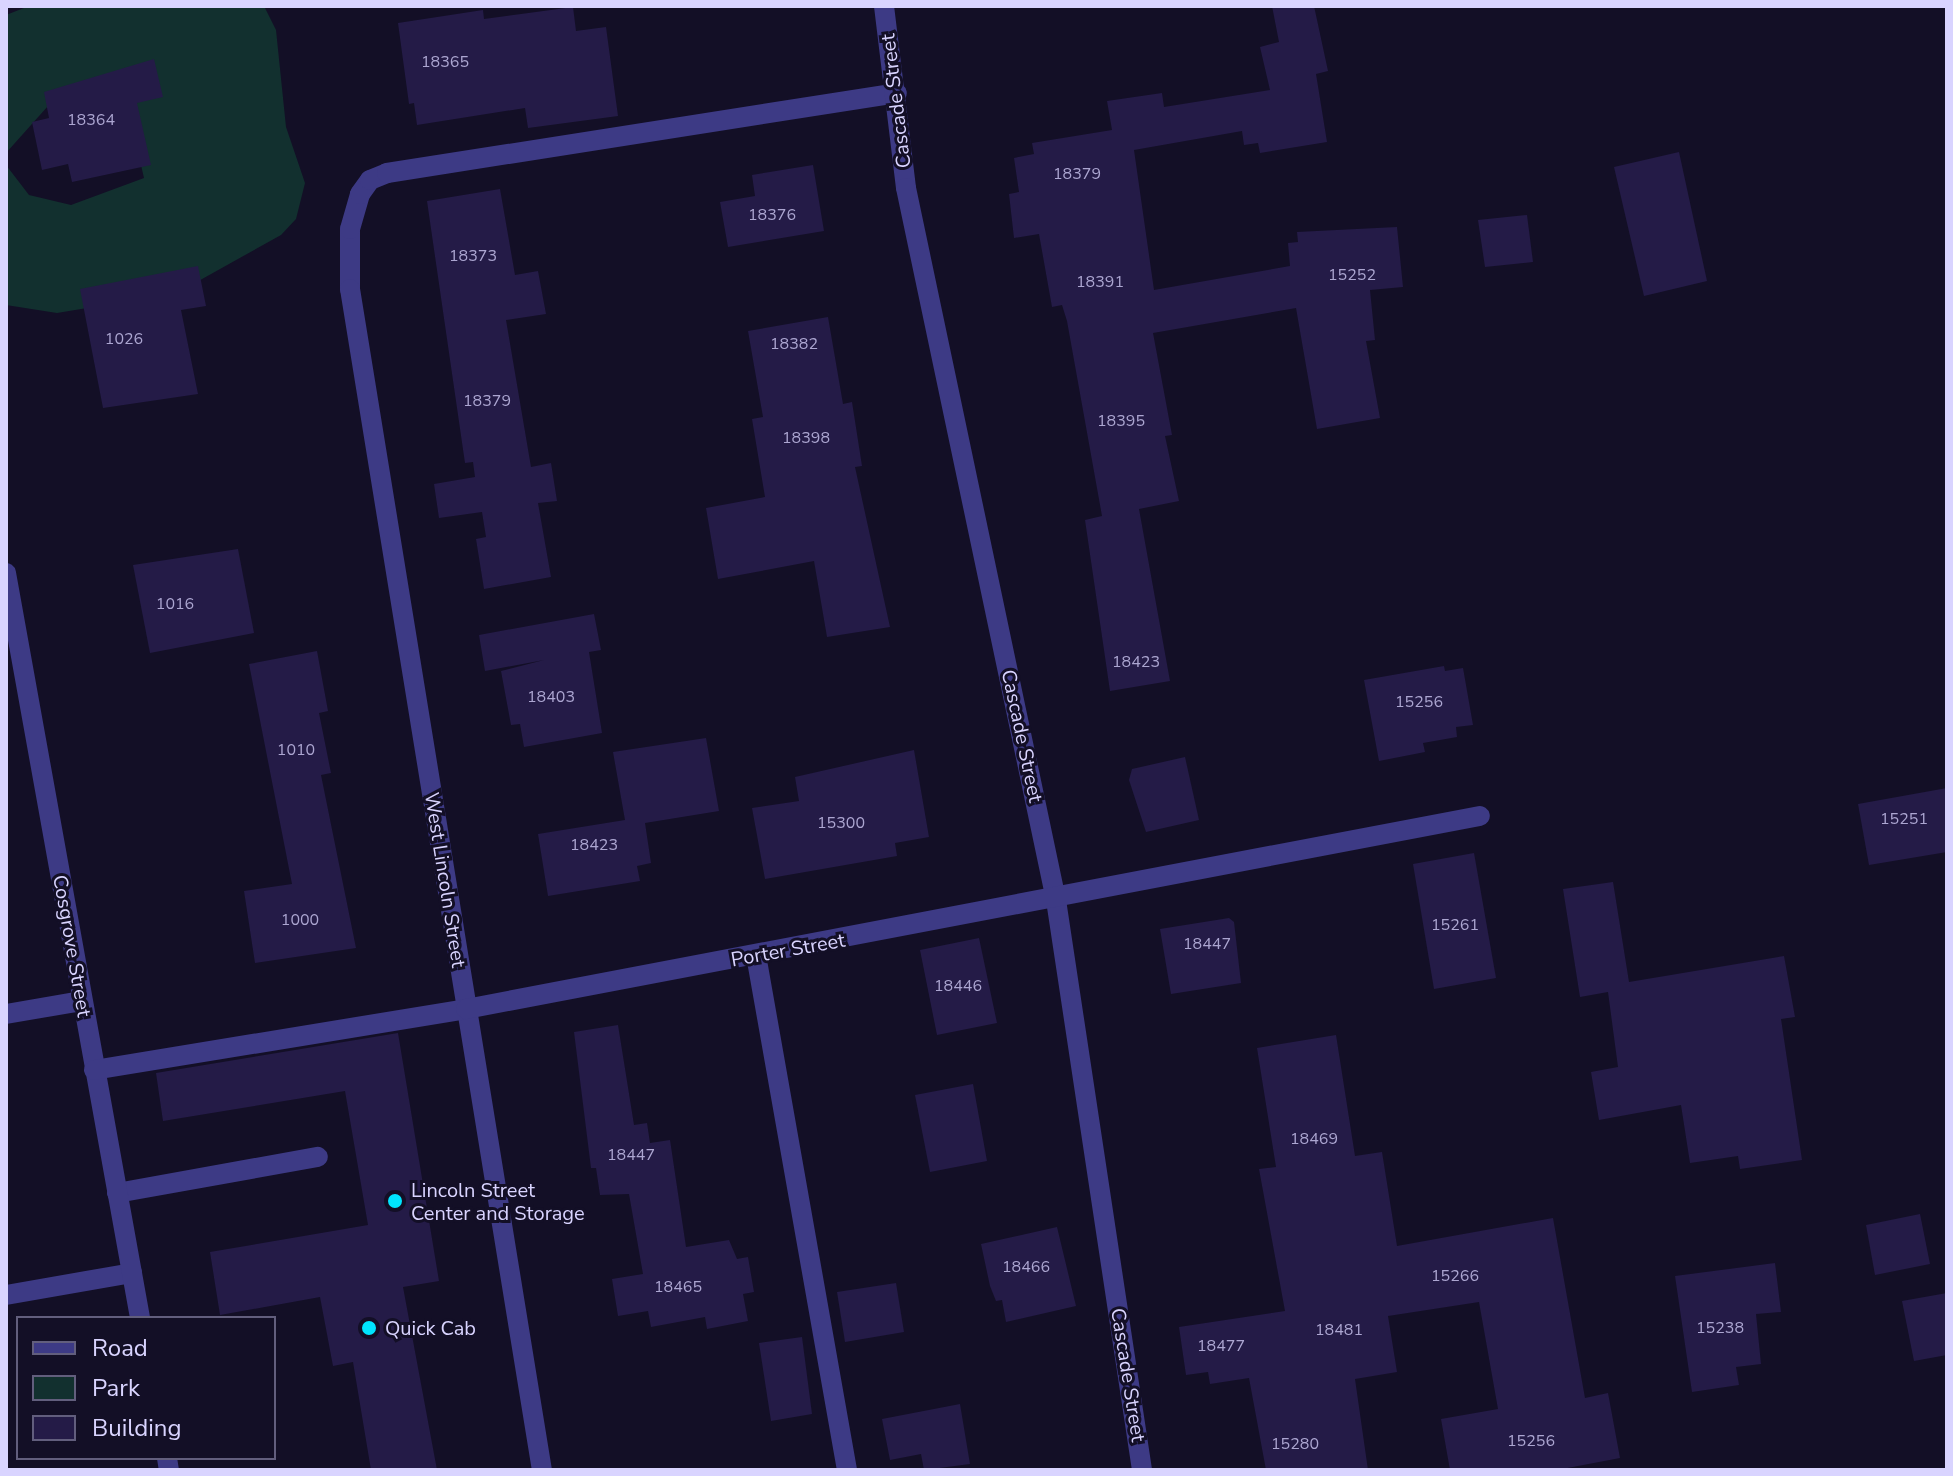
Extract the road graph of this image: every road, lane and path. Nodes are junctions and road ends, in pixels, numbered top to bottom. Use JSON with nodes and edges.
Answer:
{"nodes":[{"id":1,"x":884,"y":6,"type":"edge"},
{"id":2,"x":897,"y":93,"type":"junction"},
{"id":3,"x":6,"y":573,"type":"edge"},
{"id":4,"x":1480,"y":816,"type":"dead end"},
{"id":5,"x":1056,"y":900,"type":"junction"},
{"id":6,"x":756,"y":955,"type":"junction"},
{"id":7,"x":81,"y":1001,"type":"junction"},
{"id":8,"x":466,"y":1009,"type":"junction"},
{"id":9,"x":6,"y":1014,"type":"edge"},
{"id":10,"x":94,"y":1070,"type":"junction"},
{"id":11,"x":318,"y":1157,"type":"dead end"},
{"id":12,"x":117,"y":1193,"type":"junction"},
{"id":13,"x":132,"y":1273,"type":"junction"},
{"id":14,"x":6,"y":1295,"type":"edge"},
{"id":15,"x":140,"y":1316,"type":"edge"},
{"id":16,"x":542,"y":1470,"type":"edge"},
{"id":17,"x":847,"y":1470,"type":"edge"},
{"id":18,"x":1142,"y":1470,"type":"edge"}],
"edges":[{"from":1,"to":2,"type":"street","name":"Cascade Street"},
{"from":2,"to":5,"type":"street","name":"Cascade Street"},
{"from":2,"to":8,"type":"street","name":"West Lincoln Street"},
{"from":3,"to":7,"type":"street","name":"Cosgrove Street"},
{"from":4,"to":5,"type":"street","name":"Porter Street"},
{"from":5,"to":6,"type":"street","name":"Porter Street"},
{"from":5,"to":18,"type":"street","name":"Cascade Street"},
{"from":6,"to":8,"type":"street","name":"Porter Street"},
{"from":6,"to":17,"type":"street"},
{"from":7,"to":9,"type":"street"},
{"from":7,"to":10,"type":"street","name":"Cosgrove Street"},
{"from":8,"to":10,"type":"street","name":"Porter Street"},
{"from":8,"to":16,"type":"street","name":"West Lincoln Street"},
{"from":10,"to":12,"type":"street","name":"Cosgrove Street"},
{"from":11,"to":12,"type":"street"},
{"from":12,"to":13,"type":"street","name":"Cosgrove Street"},
{"from":13,"to":14,"type":"street"},
{"from":13,"to":15,"type":"street","name":"Cosgrove Street"}]}
